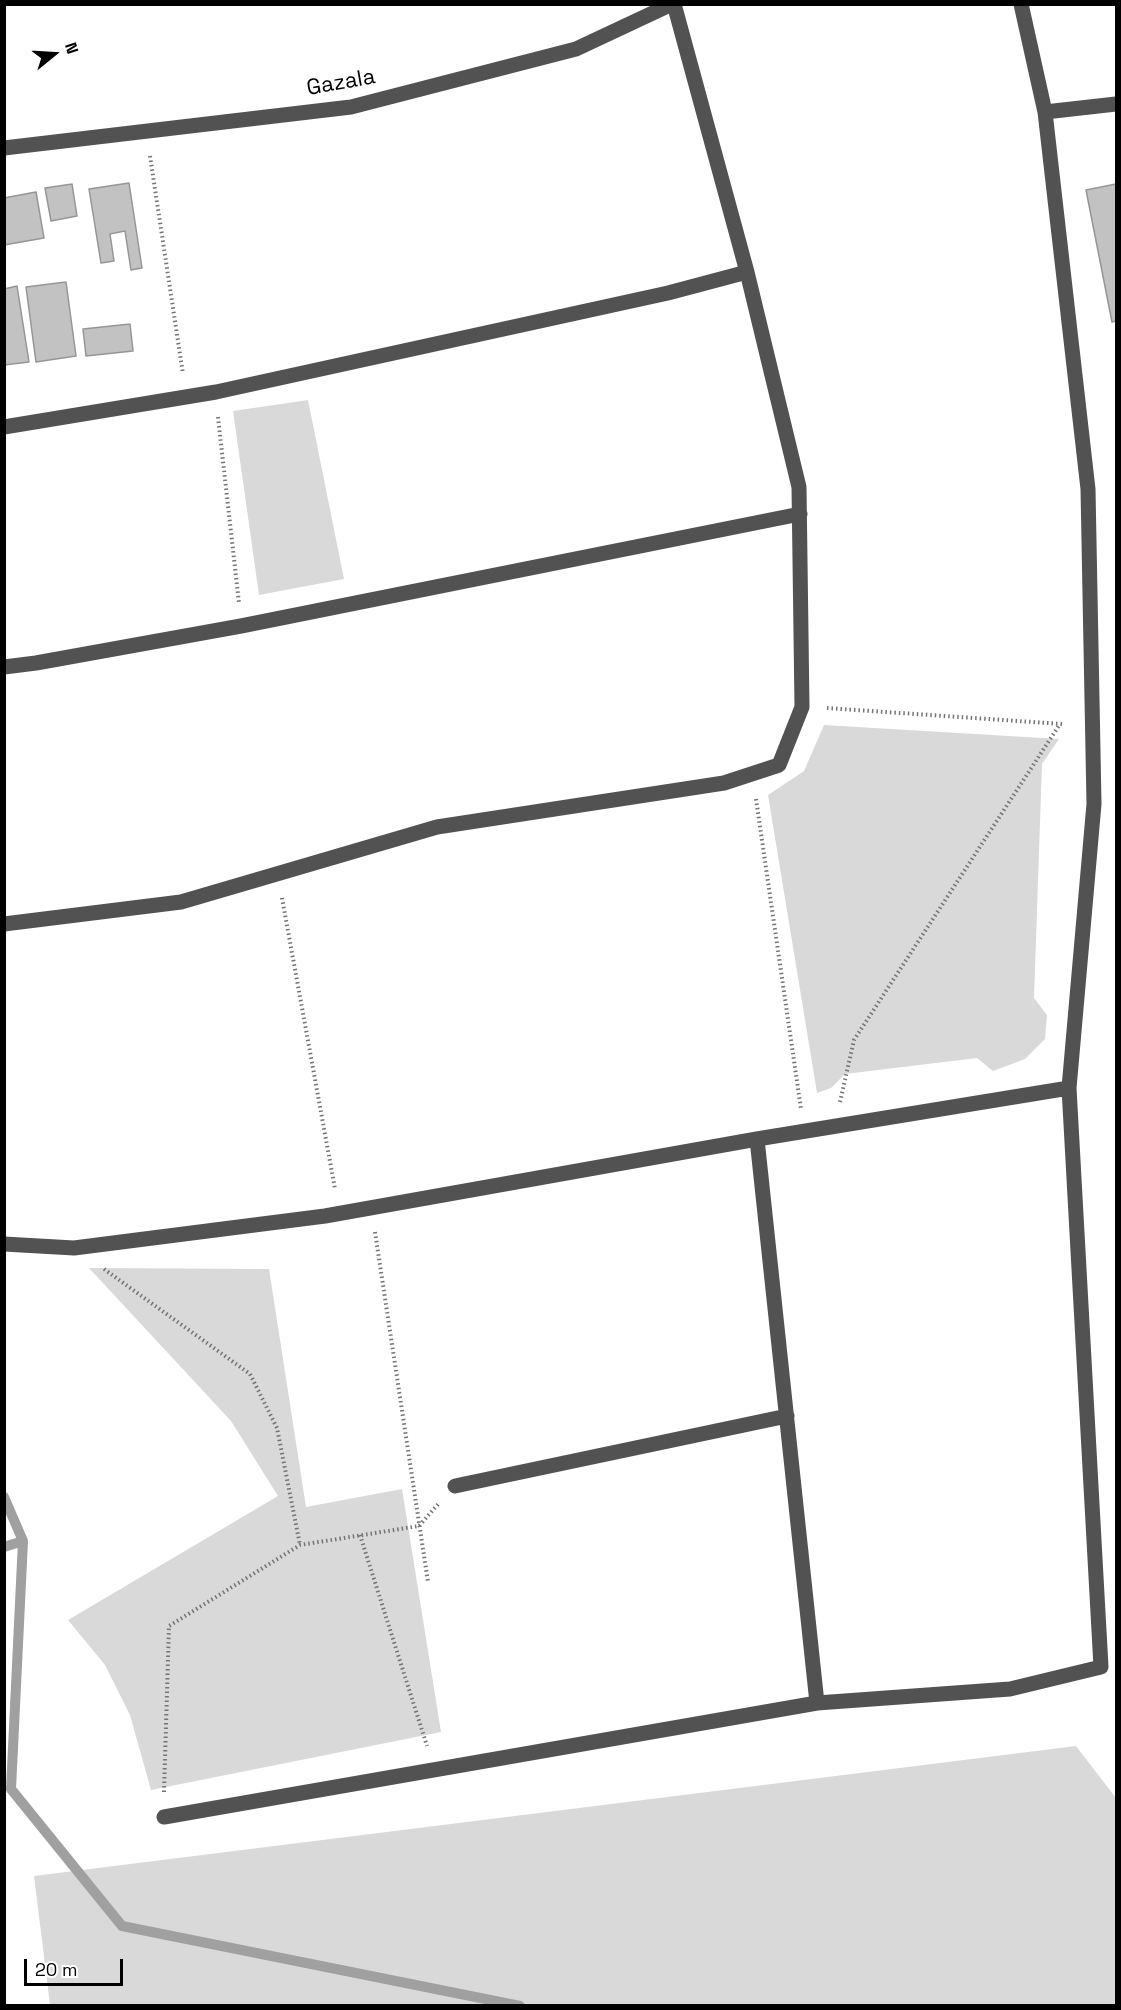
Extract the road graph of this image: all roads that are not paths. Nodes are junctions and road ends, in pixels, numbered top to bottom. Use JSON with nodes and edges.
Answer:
{"nodes":[{"id":1,"x":673,"y":4,"type":"edge"},
{"id":2,"x":1021,"y":4,"type":"edge"},
{"id":3,"x":1116,"y":104,"type":"edge"},
{"id":4,"x":1045,"y":112,"type":"junction"},
{"id":5,"x":4,"y":148,"type":"edge"},
{"id":6,"x":747,"y":272,"type":"junction"},
{"id":7,"x":4,"y":428,"type":"edge"},
{"id":8,"x":800,"y":514,"type":"junction"},
{"id":9,"x":4,"y":667,"type":"edge"},
{"id":10,"x":4,"y":924,"type":"edge"},
{"id":11,"x":1069,"y":1088,"type":"junction"},
{"id":12,"x":757,"y":1139,"type":"junction"},
{"id":13,"x":4,"y":1244,"type":"edge"},
{"id":14,"x":787,"y":1416,"type":"junction"},
{"id":15,"x":456,"y":1486,"type":"road end"},
{"id":16,"x":817,"y":1703,"type":"junction"},
{"id":17,"x":164,"y":1817,"type":"road end"}],
"edges":[{"from":1,"to":5,"type":"street","name":"Gazala"},
{"from":1,"to":6,"type":"street"},
{"from":2,"to":4,"type":"street"},
{"from":3,"to":4,"type":"street"},
{"from":4,"to":11,"type":"street"},
{"from":6,"to":7,"type":"street"},
{"from":6,"to":8,"type":"street"},
{"from":8,"to":9,"type":"street"},
{"from":8,"to":10,"type":"street"},
{"from":11,"to":12,"type":"street"},
{"from":11,"to":16,"type":"street"},
{"from":12,"to":13,"type":"street"},
{"from":12,"to":14,"type":"street"},
{"from":14,"to":15,"type":"street"},
{"from":14,"to":16,"type":"street"},
{"from":16,"to":17,"type":"street"}]}
